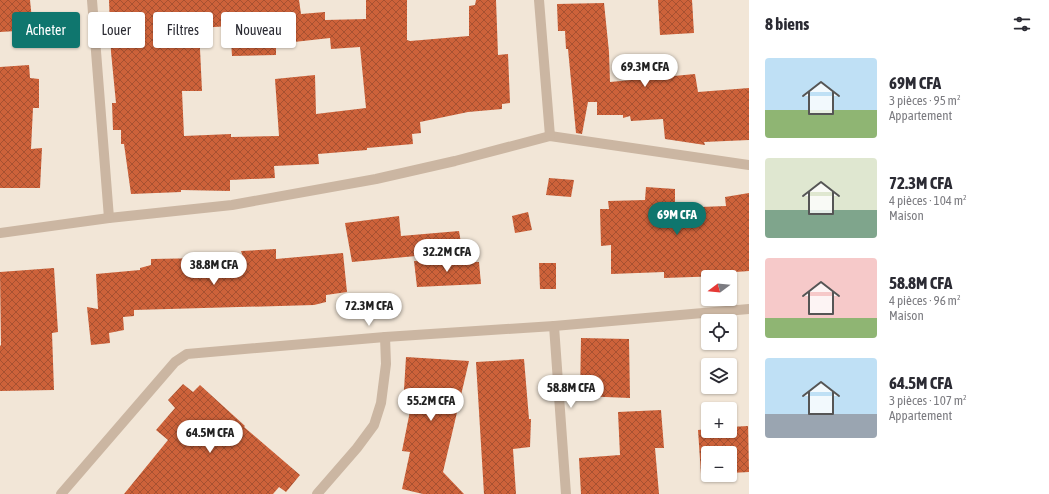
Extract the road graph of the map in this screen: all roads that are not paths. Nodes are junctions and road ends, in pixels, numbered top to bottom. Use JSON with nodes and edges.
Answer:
{"nodes":[{"id":1,"x":92,"y":0,"type":"edge"},
{"id":2,"x":539,"y":0,"type":"edge"},
{"id":3,"x":550,"y":136,"type":"junction"},
{"id":4,"x":749,"y":165,"type":"edge"},
{"id":5,"x":109,"y":218,"type":"junction"},
{"id":6,"x":0,"y":233,"type":"edge"},
{"id":7,"x":749,"y":309,"type":"edge"},
{"id":8,"x":554,"y":326,"type":"junction"},
{"id":9,"x":385,"y":337,"type":"junction"},
{"id":10,"x":62,"y":494,"type":"edge"},
{"id":11,"x":317,"y":494,"type":"edge"},
{"id":12,"x":566,"y":494,"type":"edge"}],
"edges":[{"from":1,"to":5,"type":"street"},
{"from":2,"to":3,"type":"street"},
{"from":3,"to":4,"type":"street"},
{"from":3,"to":5,"type":"street"},
{"from":5,"to":6,"type":"street"},
{"from":7,"to":8,"type":"street"},
{"from":8,"to":9,"type":"street"},
{"from":8,"to":12,"type":"street"},
{"from":9,"to":10,"type":"street"},
{"from":9,"to":11,"type":"street"}]}
